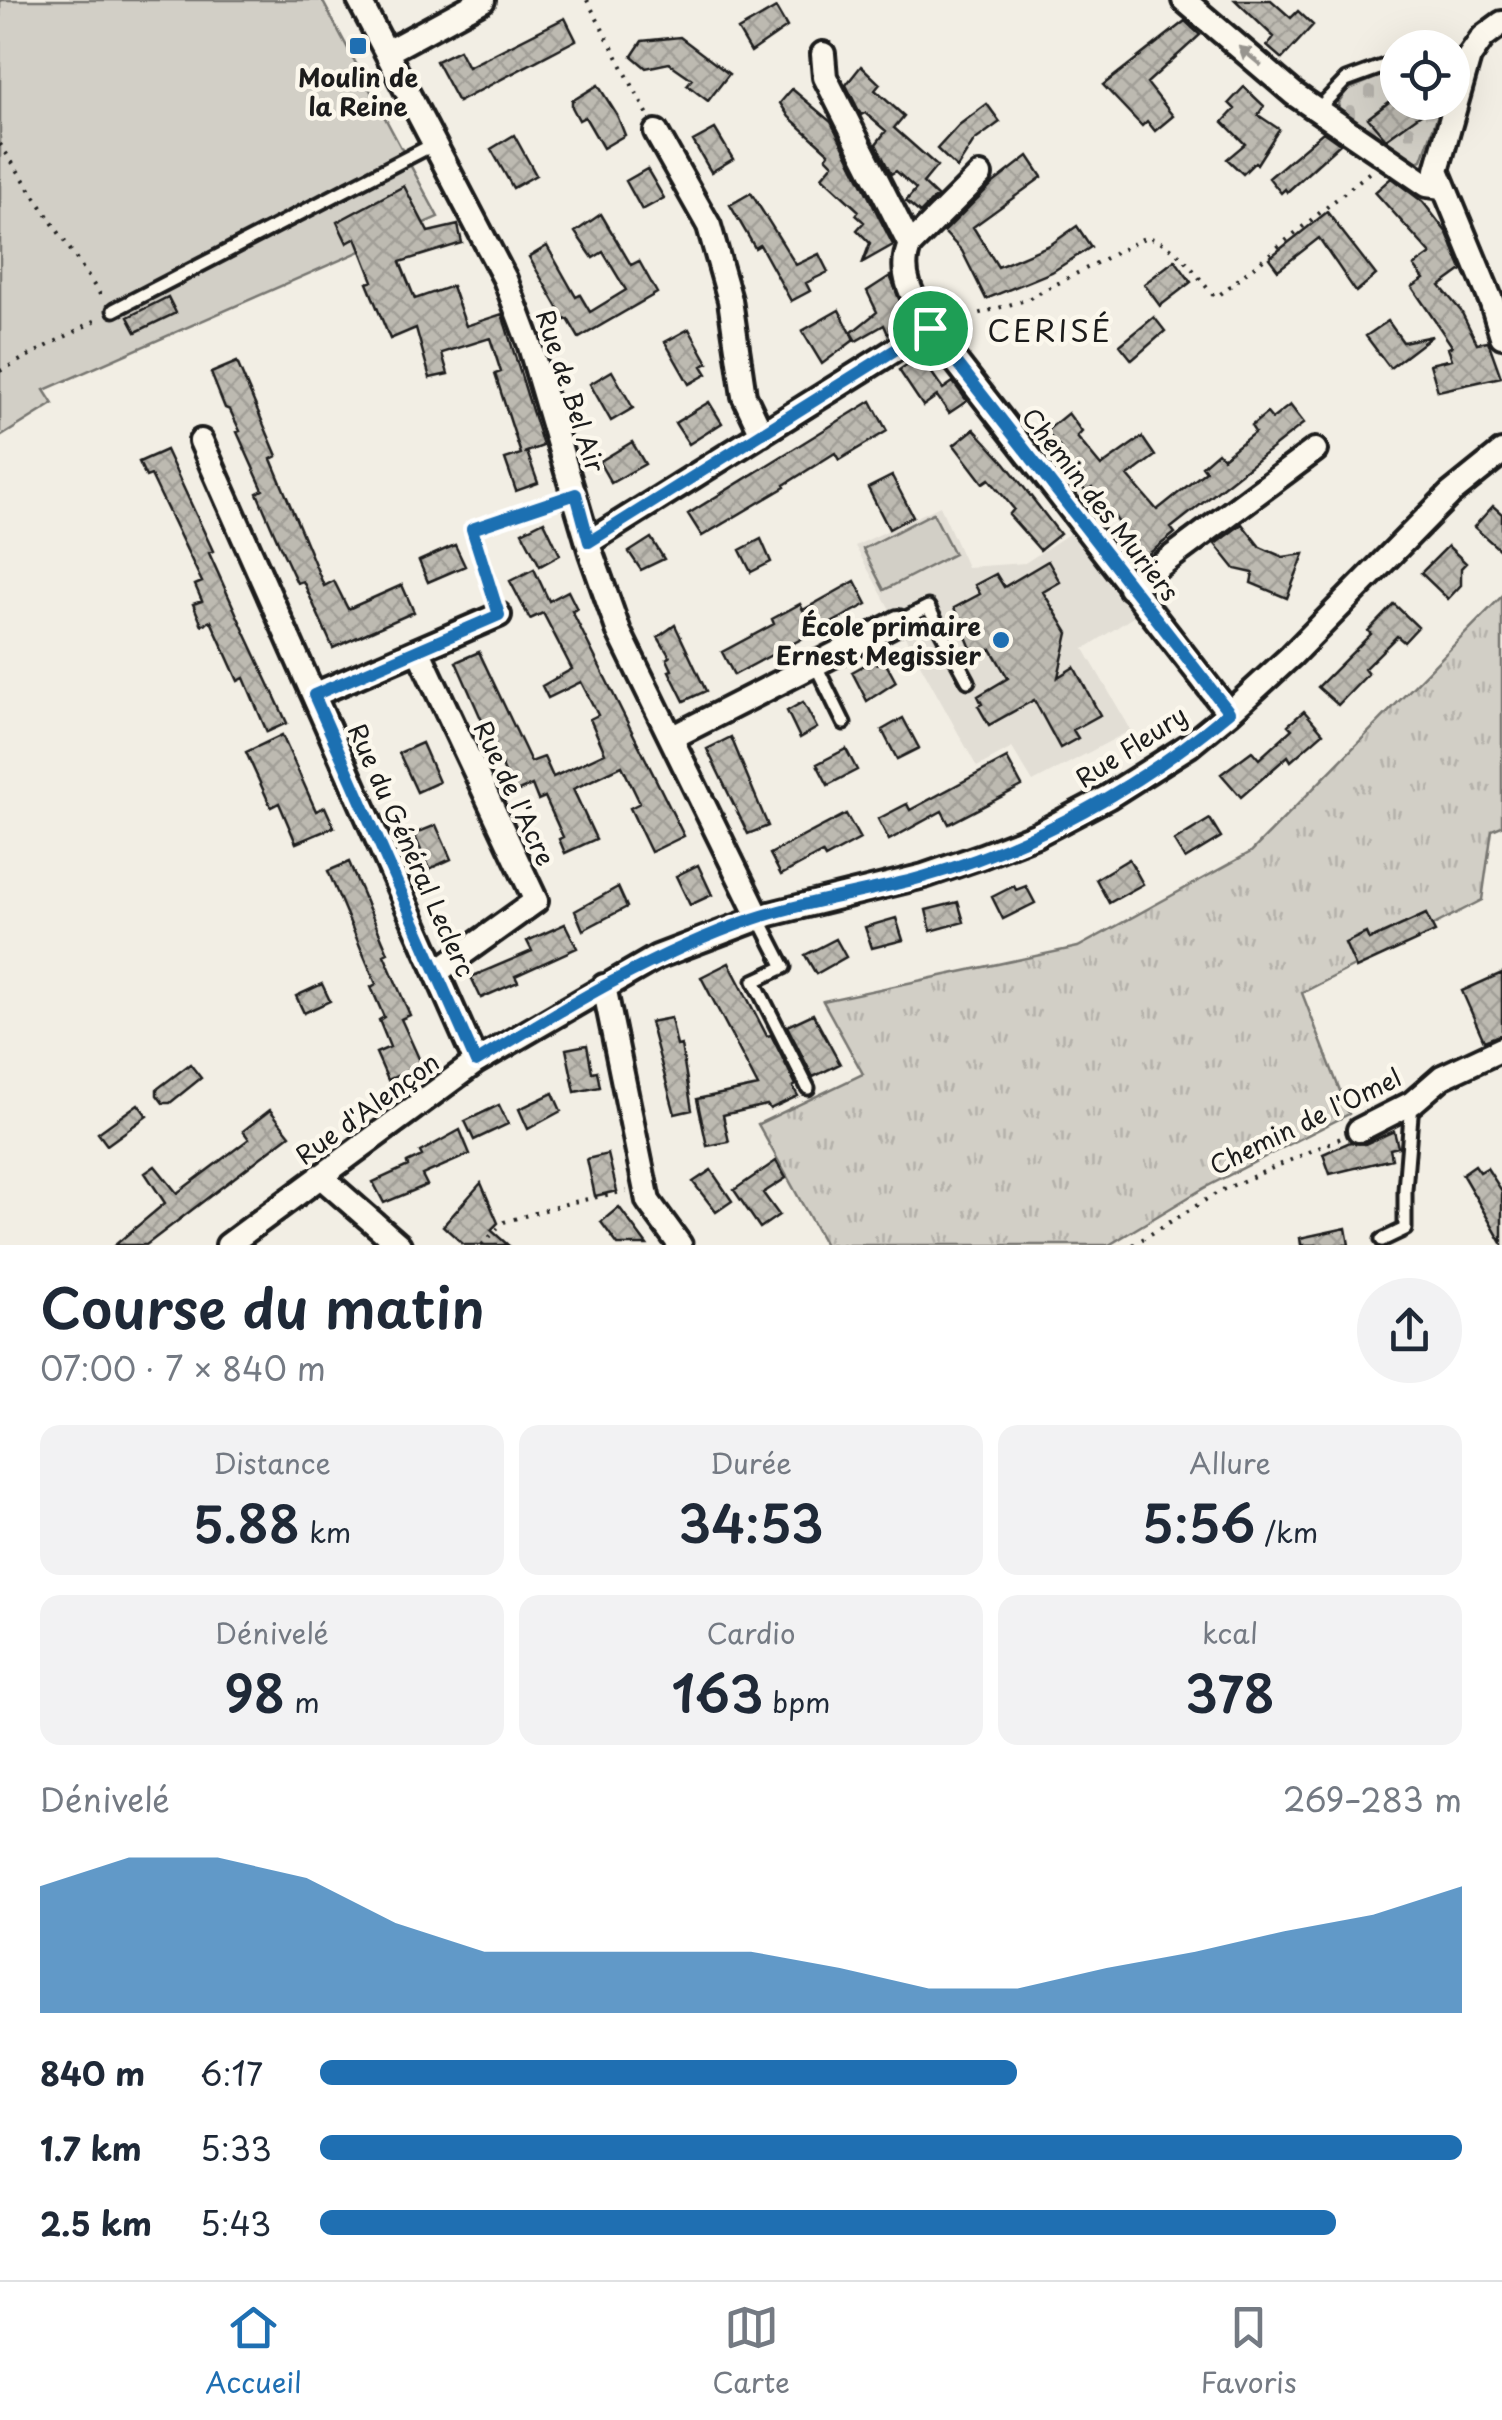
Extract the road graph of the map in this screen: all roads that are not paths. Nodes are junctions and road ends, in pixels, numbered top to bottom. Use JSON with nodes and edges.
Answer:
{"nodes":[{"id":1,"x":359,"y":0,"type":"edge"},
{"id":2,"x":483,"y":0,"type":"edge"},
{"id":3,"x":1184,"y":0,"type":"edge"},
{"id":4,"x":1502,"y":23,"type":"edge"},
{"id":5,"x":1470,"y":48,"type":"edge"},
{"id":6,"x":387,"y":52,"type":"junction"},
{"id":7,"x":823,"y":54,"type":"dead end"},
{"id":8,"x":1380,"y":68,"type":"edge"},
{"id":9,"x":1317,"y":110,"type":"junction"},
{"id":10,"x":1447,"y":120,"type":"edge"},
{"id":11,"x":656,"y":132,"type":"road end"},
{"id":12,"x":434,"y":144,"type":"junction"},
{"id":13,"x":980,"y":176,"type":"dead end"},
{"id":14,"x":1442,"y":188,"type":"junction"},
{"id":15,"x":910,"y":245,"type":"junction"},
{"id":16,"x":114,"y":310,"type":"road end"},
{"id":17,"x":930,"y":328,"type":"junction"},
{"id":18,"x":1502,"y":336,"type":"edge"},
{"id":19,"x":762,"y":434,"type":"junction"},
{"id":20,"x":201,"y":440,"type":"dead end"},
{"id":21,"x":1316,"y":450,"type":"dead end"},
{"id":22,"x":1502,"y":452,"type":"edge"},
{"id":23,"x":589,"y":542,"type":"junction"},
{"id":24,"x":1130,"y":588,"type":"junction"},
{"id":25,"x":499,"y":615,"type":"road end"},
{"id":26,"x":898,"y":622,"type":"joint"},
{"id":27,"x":419,"y":652,"type":"junction"},
{"id":28,"x":815,"y":664,"type":"junction"},
{"id":29,"x":968,"y":681,"type":"dead end"},
{"id":30,"x":314,"y":695,"type":"junction"},
{"id":31,"x":1229,"y":712,"type":"junction"},
{"id":32,"x":844,"y":723,"type":"dead end"},
{"id":33,"x":671,"y":738,"type":"junction"},
{"id":34,"x":758,"y":918,"type":"junction"},
{"id":35,"x":436,"y":972,"type":"junction"},
{"id":36,"x":604,"y":986,"type":"junction"},
{"id":37,"x":1502,"y":1048,"type":"edge"},
{"id":38,"x":476,"y":1062,"type":"junction"},
{"id":39,"x":808,"y":1088,"type":"dead end"},
{"id":40,"x":1412,"y":1103,"type":"junction"},
{"id":41,"x":1359,"y":1130,"type":"road end"},
{"id":42,"x":320,"y":1176,"type":"junction"},
{"id":43,"x":1382,"y":1240,"type":"dead end"},
{"id":44,"x":228,"y":1245,"type":"edge"},
{"id":45,"x":399,"y":1245,"type":"edge"},
{"id":46,"x":680,"y":1245,"type":"edge"}],
"edges":[{"from":1,"to":6,"type":"street","name":"Rue de Bel Air"},
{"from":2,"to":6,"type":"street"},
{"from":9,"to":3,"type":"street","one_way":true},
{"from":4,"to":5,"type":"street"},
{"from":6,"to":12,"type":"street","name":"Rue de Bel Air"},
{"from":7,"to":15,"type":"street"},
{"from":8,"to":9,"type":"lane"},
{"from":9,"to":14,"type":"street"},
{"from":10,"to":14,"type":"street"},
{"from":11,"to":19,"type":"street"},
{"from":12,"to":16,"type":"lane"},
{"from":12,"to":23,"type":"street","name":"Rue de Bel Air"},
{"from":13,"to":15,"type":"street"},
{"from":14,"to":18,"type":"street"},
{"from":15,"to":17,"type":"street","name":"Chemin des Muriers"},
{"from":17,"to":19,"type":"street"},
{"from":17,"to":24,"type":"street","name":"Chemin des Muriers"},
{"from":19,"to":23,"type":"street"},
{"from":20,"to":30,"type":"street","name":"Rue du Général Leclerc"},
{"from":21,"to":24,"type":"street"},
{"from":22,"to":31,"type":"street","name":"Rue Fleury"},
{"from":23,"to":33,"type":"street","name":"Rue de Bel Air"},
{"from":24,"to":31,"type":"street","name":"Chemin des Muriers"},
{"from":25,"to":27,"type":"street"},
{"from":26,"to":28,"type":"street"},
{"from":26,"to":29,"type":"lane"},
{"from":27,"to":30,"type":"street"},
{"from":27,"to":35,"type":"street","name":"Rue de l'Acre"},
{"from":28,"to":32,"type":"lane"},
{"from":28,"to":33,"type":"street"},
{"from":30,"to":35,"type":"street","name":"Rue du Général Leclerc"},
{"from":31,"to":34,"type":"street","name":"Rue Fleury"},
{"from":33,"to":34,"type":"street","name":"Rue de Bel Air"},
{"from":34,"to":36,"type":"street","name":"Rue d'Alençon"},
{"from":34,"to":39,"type":"lane"},
{"from":35,"to":38,"type":"street","name":"Rue du Général Leclerc"},
{"from":36,"to":38,"type":"street","name":"Rue d'Alençon"},
{"from":36,"to":46,"type":"street"},
{"from":37,"to":40,"type":"street","name":"Chemin de l'Omel"},
{"from":38,"to":42,"type":"street","name":"Rue d'Alençon"},
{"from":40,"to":41,"type":"street","name":"Chemin de l'Omel"},
{"from":40,"to":43,"type":"lane"},
{"from":42,"to":44,"type":"street","name":"Rue d'Alençon"},
{"from":42,"to":45,"type":"street"}]}
